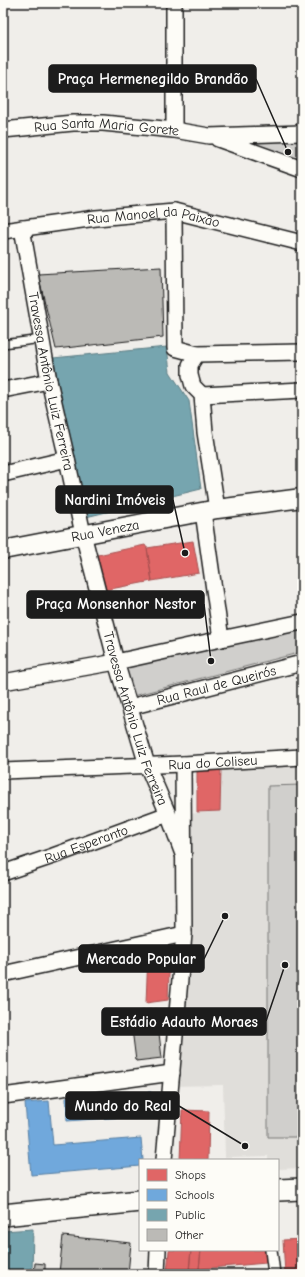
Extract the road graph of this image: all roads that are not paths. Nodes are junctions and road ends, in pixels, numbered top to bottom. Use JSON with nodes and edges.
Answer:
{"nodes":[{"id":1,"x":174,"y":3,"type":"edge"},
{"id":2,"x":3,"y":130,"type":"edge"},
{"id":3,"x":174,"y":130,"type":"junction"},
{"id":4,"x":302,"y":134,"type":"edge"},
{"id":5,"x":209,"y":136,"type":"junction"},
{"id":6,"x":302,"y":169,"type":"edge"},
{"id":7,"x":174,"y":211,"type":"junction"},
{"id":8,"x":22,"y":228,"type":"junction"},
{"id":9,"x":3,"y":231,"type":"edge"},
{"id":10,"x":302,"y":243,"type":"edge"},
{"id":11,"x":42,"y":339,"type":"junction"},
{"id":12,"x":3,"y":344,"type":"edge"},
{"id":13,"x":302,"y":352,"type":"edge"},
{"id":14,"x":197,"y":354,"type":"junction"},
{"id":15,"x":49,"y":381,"type":"junction"},
{"id":16,"x":3,"y":390,"type":"edge"},
{"id":17,"x":302,"y":390,"type":"edge"},
{"id":18,"x":202,"y":395,"type":"junction"},
{"id":19,"x":67,"y":459,"type":"junction"},
{"id":20,"x":4,"y":470,"type":"edge"},
{"id":21,"x":302,"y":498,"type":"edge"},
{"id":22,"x":210,"y":510,"type":"junction"},
{"id":23,"x":83,"y":534,"type":"junction"},
{"id":24,"x":3,"y":550,"type":"edge"},
{"id":25,"x":302,"y":622,"type":"edge"},
{"id":26,"x":221,"y":639,"type":"junction"},
{"id":27,"x":116,"y":662,"type":"junction"},
{"id":28,"x":302,"y":663,"type":"edge"},
{"id":29,"x":3,"y":682,"type":"edge"},
{"id":30,"x":130,"y":707,"type":"junction"},
{"id":31,"x":302,"y":757,"type":"edge"},
{"id":32,"x":183,"y":764,"type":"junction"},
{"id":33,"x":147,"y":765,"type":"junction"},
{"id":34,"x":3,"y":771,"type":"edge"},
{"id":35,"x":168,"y":814,"type":"junction"},
{"id":36,"x":183,"y":854,"type":"junction"},
{"id":37,"x":3,"y":873,"type":"edge"},
{"id":38,"x":184,"y":934,"type":"junction"},
{"id":39,"x":3,"y":974,"type":"edge"},
{"id":40,"x":172,"y":1073,"type":"junction"},
{"id":41,"x":3,"y":1096,"type":"edge"},
{"id":42,"x":164,"y":1159,"type":"edge"},
{"id":43,"x":302,"y":1189,"type":"edge"},
{"id":44,"x":279,"y":1190,"type":"edge"},
{"id":45,"x":139,"y":1202,"type":"edge"},
{"id":46,"x":3,"y":1215,"type":"edge"},
{"id":47,"x":158,"y":1251,"type":"edge"},
{"id":48,"x":272,"y":1251,"type":"edge"},
{"id":49,"x":157,"y":1274,"type":"edge"},
{"id":50,"x":274,"y":1274,"type":"edge"}],
"edges":[{"from":1,"to":3,"type":"street"},
{"from":2,"to":3,"type":"street","name":"Rua Santa Maria Gorete"},
{"from":3,"to":5,"type":"street","name":"Rua Santa Maria Gorete"},
{"from":4,"to":5,"type":"street","name":"Rua Santa Maria Gorete"},
{"from":5,"to":6,"type":"street","name":"Rua Santa Maria Gorete"},
{"from":7,"to":8,"type":"street","name":"Rua Manoel da Paixão"},
{"from":7,"to":10,"type":"street","name":"Rua Manoel da Paixão"},
{"from":7,"to":14,"type":"street"},
{"from":8,"to":9,"type":"street","name":"Rua Manoel da Paixão"},
{"from":8,"to":11,"type":"street","name":"Travessa Antônio Luiz Ferreira"},
{"from":11,"to":12,"type":"lane"},
{"from":11,"to":15,"type":"street","name":"Travessa Antônio Luiz Ferreira"},
{"from":13,"to":14,"type":"street"},
{"from":14,"to":18,"type":"street"},
{"from":15,"to":16,"type":"street"},
{"from":15,"to":19,"type":"street","name":"Travessa Antônio Luiz Ferreira"},
{"from":17,"to":18,"type":"street"},
{"from":18,"to":22,"type":"street"},
{"from":19,"to":20,"type":"street"},
{"from":19,"to":23,"type":"street","name":"Travessa Antônio Luiz Ferreira"},
{"from":21,"to":22,"type":"street","name":"Rua Veneza"},
{"from":22,"to":23,"type":"street","name":"Rua Veneza"},
{"from":22,"to":26,"type":"street"},
{"from":23,"to":24,"type":"street","name":"Rua Veneza"},
{"from":23,"to":27,"type":"street","name":"Travessa Antônio Luiz Ferreira"},
{"from":25,"to":26,"type":"street"},
{"from":26,"to":27,"type":"street"},
{"from":27,"to":29,"type":"street"},
{"from":27,"to":30,"type":"street","name":"Travessa Antônio Luiz Ferreira"},
{"from":28,"to":30,"type":"street","name":"Rua Raul de Queirós"},
{"from":30,"to":33,"type":"street","name":"Travessa Antônio Luiz Ferreira"},
{"from":31,"to":32,"type":"street","name":"Rua do Coliseu"},
{"from":32,"to":33,"type":"street","name":"Rua do Coliseu"},
{"from":32,"to":36,"type":"street","name":"Travessa Antônio Luiz Ferreira"},
{"from":33,"to":34,"type":"street","name":"Rua do Coliseu"},
{"from":33,"to":35,"type":"street","name":"Travessa Antônio Luiz Ferreira"},
{"from":35,"to":36,"type":"street","name":"Travessa Antônio Luiz Ferreira"},
{"from":35,"to":37,"type":"street","name":"Rua Esperanto"},
{"from":36,"to":38,"type":"street","name":"Travessa Antônio Luiz Ferreira"},
{"from":38,"to":39,"type":"street"},
{"from":38,"to":40,"type":"street","name":"Travessa Antônio Luiz Ferreira"},
{"from":40,"to":41,"type":"street"},
{"from":40,"to":42,"type":"street","name":"Travessa Antônio Luiz Ferreira"},
{"from":43,"to":44,"type":"main road"},
{"from":45,"to":46,"type":"main road"},
{"from":47,"to":49,"type":"street"},
{"from":48,"to":50,"type":"street"}]}
